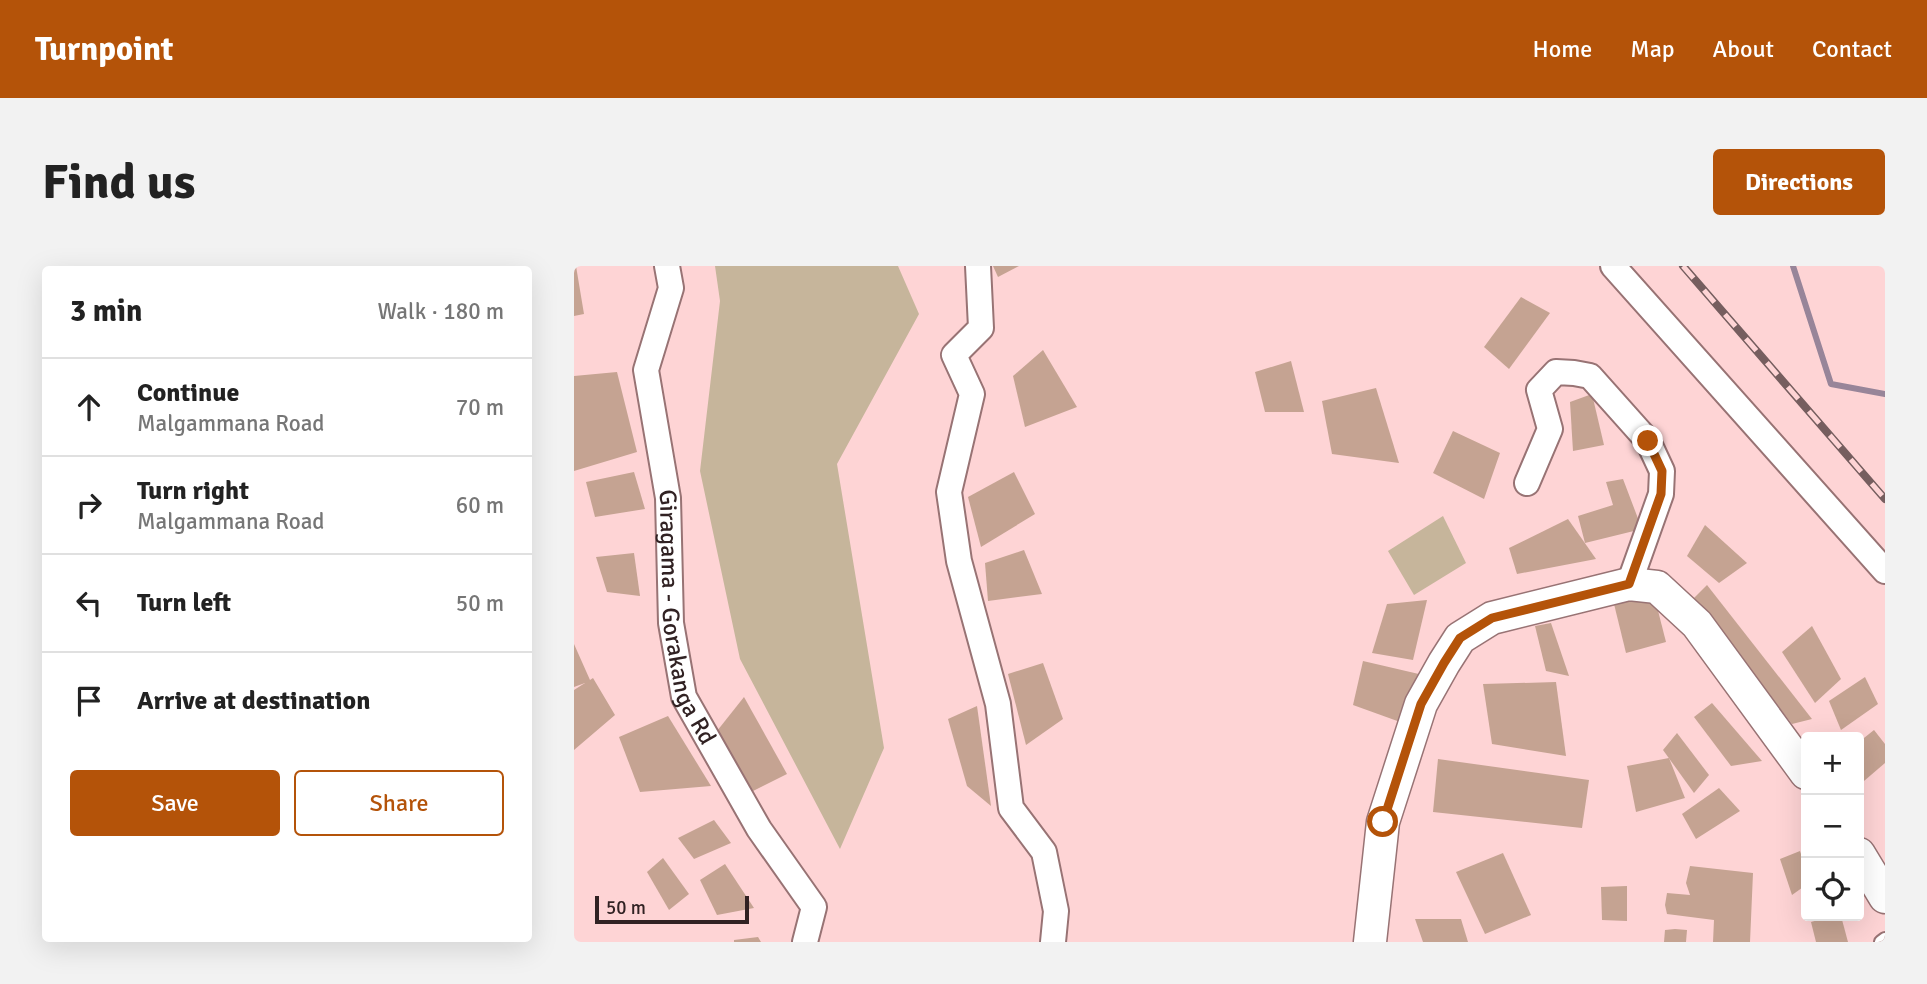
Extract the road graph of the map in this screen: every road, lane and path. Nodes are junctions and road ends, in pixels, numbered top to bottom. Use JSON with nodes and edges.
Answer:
{"nodes":[{"id":1,"x":667,"y":266,"type":"edge"},
{"id":2,"x":978,"y":266,"type":"edge"},
{"id":3,"x":1613,"y":266,"type":"edge"},
{"id":4,"x":1527,"y":483,"type":"dead end"},
{"id":5,"x":1885,"y":571,"type":"edge"},
{"id":6,"x":1629,"y":584,"type":"junction"},
{"id":7,"x":1801,"y":766,"type":"edge"},
{"id":8,"x":1861,"y":858,"type":"edge"},
{"id":9,"x":1885,"y":897,"type":"edge"},
{"id":10,"x":806,"y":942,"type":"edge"},
{"id":11,"x":1053,"y":942,"type":"edge"},
{"id":12,"x":1370,"y":942,"type":"edge"}],
"edges":[{"from":1,"to":10,"type":"street","name":"Giragama - Gorakanga Rd"},
{"from":2,"to":11,"type":"street"},
{"from":3,"to":5,"type":"street"},
{"from":4,"to":6,"type":"street"},
{"from":6,"to":7,"type":"street"},
{"from":6,"to":12,"type":"street"},
{"from":8,"to":9,"type":"street"}]}
